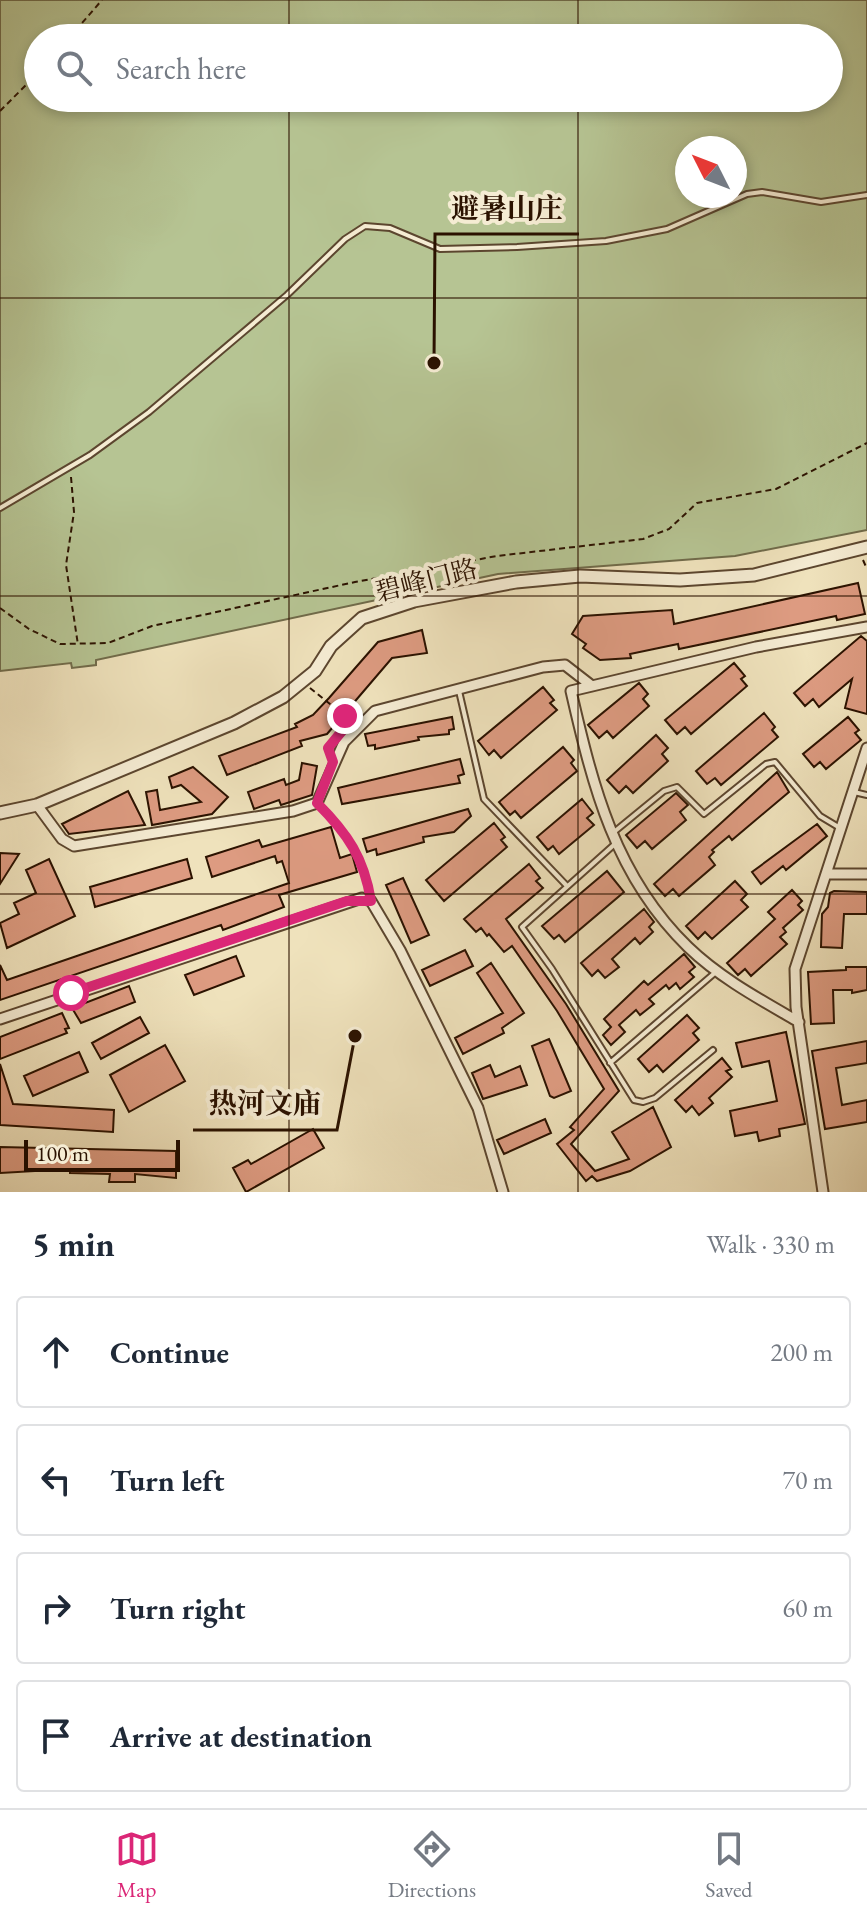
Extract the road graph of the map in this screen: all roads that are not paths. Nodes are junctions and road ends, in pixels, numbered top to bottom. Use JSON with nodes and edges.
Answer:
{"nodes":[{"id":1,"x":867,"y":195,"type":"edge"},
{"id":2,"x":0,"y":508,"type":"edge"},
{"id":3,"x":867,"y":547,"type":"edge"},
{"id":4,"x":867,"y":627,"type":"edge"},
{"id":5,"x":592,"y":686,"type":"junction"},
{"id":6,"x":459,"y":689,"type":"junction"},
{"id":7,"x":867,"y":748,"type":"edge"},
{"id":8,"x":854,"y":792,"type":"junction"},
{"id":9,"x":867,"y":795,"type":"edge"},
{"id":10,"x":37,"y":805,"type":"junction"},
{"id":11,"x":0,"y":813,"type":"edge"},
{"id":12,"x":843,"y":829,"type":"junction"},
{"id":13,"x":614,"y":838,"type":"junction"},
{"id":14,"x":827,"y":874,"type":"junction"},
{"id":15,"x":867,"y":874,"type":"edge"},
{"id":16,"x":567,"y":887,"type":"junction"},
{"id":17,"x":717,"y":971,"type":"junction"},
{"id":18,"x":0,"y":1019,"type":"edge"},
{"id":19,"x":799,"y":1022,"type":"junction"},
{"id":20,"x":713,"y":1050,"type":"dead end"},
{"id":21,"x":610,"y":1063,"type":"junction"},
{"id":22,"x":503,"y":1192,"type":"edge"},
{"id":23,"x":823,"y":1192,"type":"edge"}],
"edges":[{"from":1,"to":2,"type":"lane"},
{"from":3,"to":10,"type":"street","name":"碧峰门路"},
{"from":4,"to":5,"type":"street"},
{"from":5,"to":6,"type":"street"},
{"from":5,"to":13,"type":"street"},
{"from":6,"to":10,"type":"street"},
{"from":6,"to":16,"type":"lane"},
{"from":7,"to":8,"type":"street"},
{"from":8,"to":9,"type":"lane"},
{"from":8,"to":12,"type":"street"},
{"from":10,"to":11,"type":"street","name":"碧峰门路"},
{"from":12,"to":13,"type":"lane"},
{"from":12,"to":14,"type":"street"},
{"from":13,"to":16,"type":"lane"},
{"from":13,"to":17,"type":"street"},
{"from":14,"to":15,"type":"street"},
{"from":14,"to":19,"type":"street"},
{"from":16,"to":21,"type":"lane"},
{"from":17,"to":19,"type":"street"},
{"from":17,"to":21,"type":"lane"},
{"from":18,"to":22,"type":"street"},
{"from":19,"to":23,"type":"street"},
{"from":20,"to":21,"type":"lane"}]}
